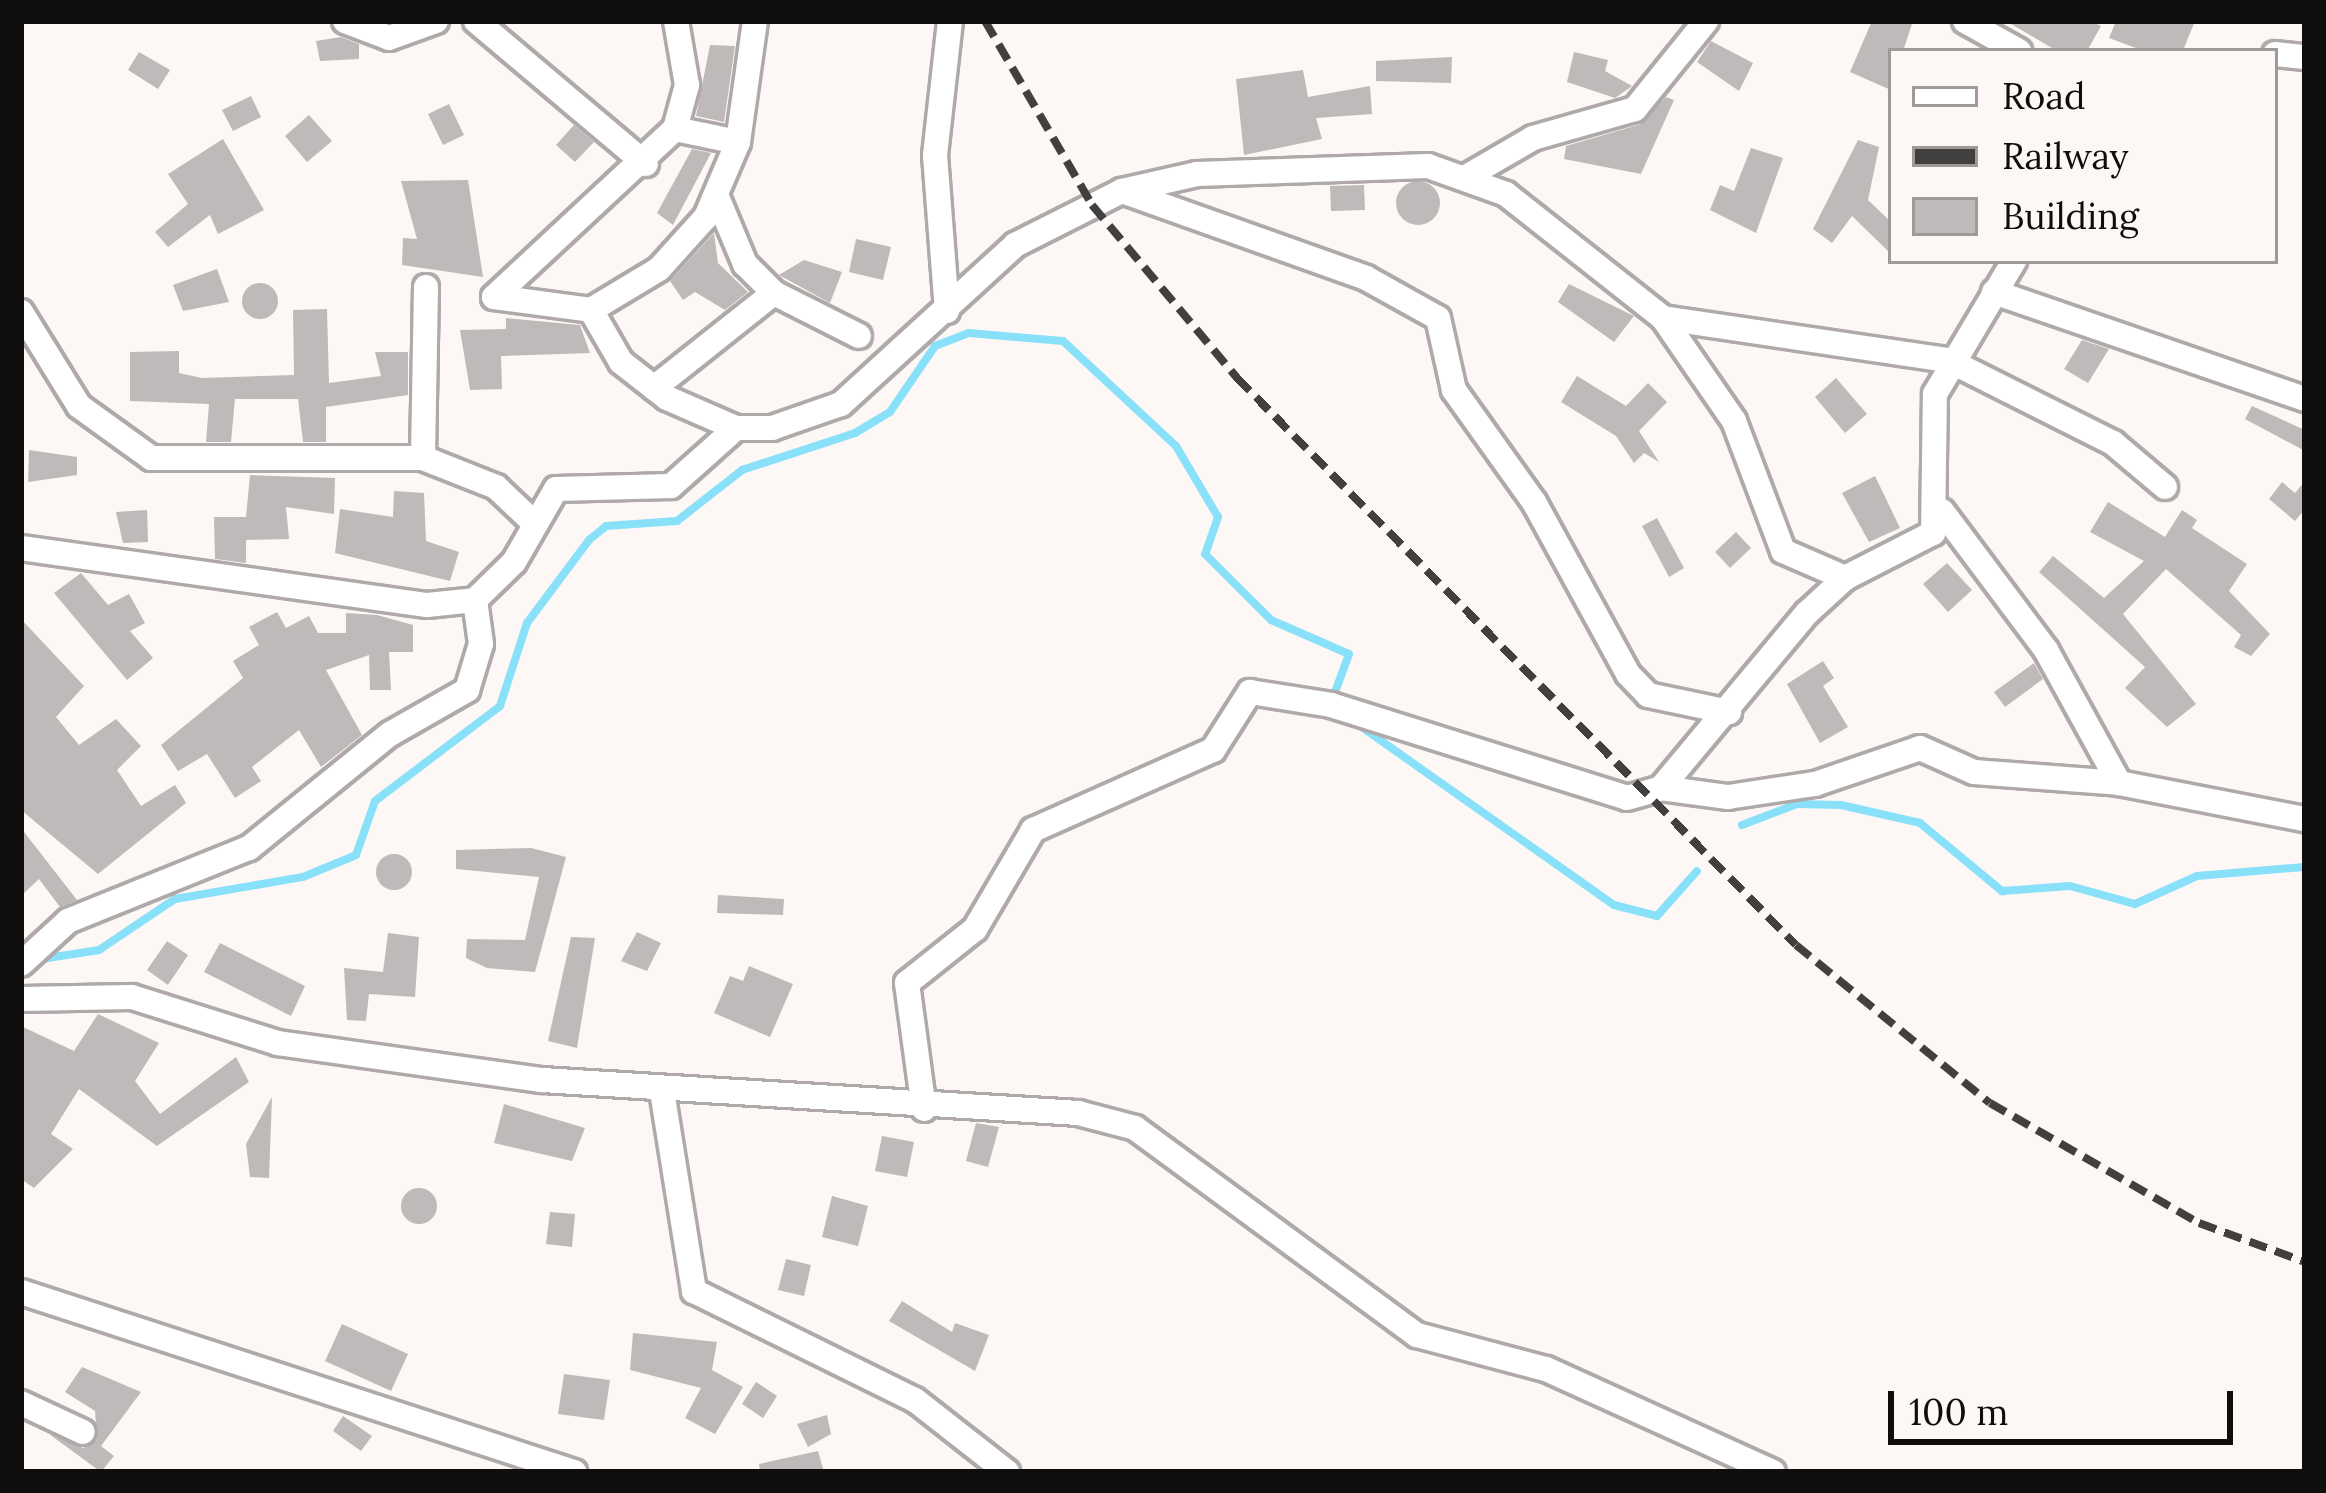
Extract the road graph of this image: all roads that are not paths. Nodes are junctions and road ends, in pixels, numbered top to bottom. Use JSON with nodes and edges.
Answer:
{"nodes":[{"id":1,"x":345,"y":21,"type":"edge"},
{"id":2,"x":436,"y":21,"type":"edge"},
{"id":3,"x":476,"y":21,"type":"edge"},
{"id":4,"x":676,"y":21,"type":"edge"},
{"id":5,"x":755,"y":21,"type":"edge"},
{"id":6,"x":950,"y":21,"type":"edge"},
{"id":7,"x":1706,"y":21,"type":"edge"},
{"id":8,"x":1965,"y":21,"type":"edge"},
{"id":9,"x":2014,"y":48,"type":"edge"},
{"id":10,"x":675,"y":129,"type":"junction"},
{"id":11,"x":738,"y":142,"type":"junction"},
{"id":12,"x":646,"y":164,"type":"junction"},
{"id":13,"x":1466,"y":177,"type":"junction"},
{"id":14,"x":1122,"y":190,"type":"junction"},
{"id":15,"x":717,"y":197,"type":"junction"},
{"id":16,"x":2012,"y":264,"type":"edge"},
{"id":17,"x":426,"y":287,"type":"dead end"},
{"id":18,"x":1994,"y":292,"type":"junction"},
{"id":19,"x":774,"y":293,"type":"junction"},
{"id":20,"x":591,"y":310,"type":"junction"},
{"id":21,"x":947,"y":311,"type":"junction"},
{"id":22,"x":21,"y":312,"type":"edge"},
{"id":23,"x":1664,"y":318,"type":"junction"},
{"id":24,"x":859,"y":336,"type":"dead end"},
{"id":25,"x":1948,"y":361,"type":"junction"},
{"id":26,"x":654,"y":388,"type":"junction"},
{"id":27,"x":2305,"y":399,"type":"edge"},
{"id":28,"x":736,"y":428,"type":"junction"},
{"id":29,"x":423,"y":458,"type":"junction"},
{"id":30,"x":2165,"y":487,"type":"dead end"},
{"id":31,"x":1942,"y":511,"type":"junction"},
{"id":32,"x":533,"y":522,"type":"junction"},
{"id":33,"x":21,"y":548,"type":"edge"},
{"id":34,"x":1845,"y":578,"type":"junction"},
{"id":35,"x":475,"y":600,"type":"junction"},
{"id":36,"x":1729,"y":712,"type":"junction"},
{"id":37,"x":2119,"y":783,"type":"junction"},
{"id":38,"x":1661,"y":788,"type":"junction"},
{"id":39,"x":2305,"y":819,"type":"edge"},
{"id":40,"x":21,"y":964,"type":"edge"},
{"id":41,"x":21,"y":999,"type":"edge"},
{"id":42,"x":662,"y":1091,"type":"junction"},
{"id":43,"x":924,"y":1109,"type":"junction"},
{"id":44,"x":21,"y":1292,"type":"edge"},
{"id":45,"x":21,"y":1403,"type":"edge"},
{"id":46,"x":83,"y":1432,"type":"dead end"},
{"id":47,"x":574,"y":1472,"type":"edge"},
{"id":48,"x":1007,"y":1472,"type":"edge"},
{"id":49,"x":1773,"y":1472,"type":"edge"}],
"edges":[{"from":1,"to":2,"type":"street"},
{"from":3,"to":12,"type":"street"},
{"from":4,"to":10,"type":"street"},
{"from":5,"to":11,"type":"street"},
{"from":6,"to":21,"type":"street"},
{"from":7,"to":13,"type":"street"},
{"from":8,"to":9,"type":"street"},
{"from":10,"to":11,"type":"street"},
{"from":10,"to":12,"type":"street"},
{"from":11,"to":15,"type":"street"},
{"from":12,"to":20,"type":"street"},
{"from":13,"to":14,"type":"street"},
{"from":13,"to":23,"type":"street"},
{"from":14,"to":21,"type":"street"},
{"from":14,"to":36,"type":"street"},
{"from":15,"to":19,"type":"street"},
{"from":15,"to":20,"type":"street"},
{"from":16,"to":18,"type":"street"},
{"from":17,"to":29,"type":"street"},
{"from":18,"to":25,"type":"street"},
{"from":18,"to":27,"type":"street"},
{"from":19,"to":24,"type":"street"},
{"from":19,"to":26,"type":"street"},
{"from":20,"to":26,"type":"street"},
{"from":21,"to":28,"type":"street"},
{"from":22,"to":29,"type":"street"},
{"from":23,"to":25,"type":"street"},
{"from":23,"to":34,"type":"street"},
{"from":25,"to":30,"type":"street"},
{"from":25,"to":31,"type":"street"},
{"from":26,"to":28,"type":"street"},
{"from":28,"to":32,"type":"street"},
{"from":29,"to":32,"type":"street"},
{"from":31,"to":34,"type":"street"},
{"from":31,"to":37,"type":"street"},
{"from":32,"to":35,"type":"street"},
{"from":33,"to":35,"type":"street"},
{"from":34,"to":36,"type":"street"},
{"from":35,"to":40,"type":"street"},
{"from":36,"to":38,"type":"street"},
{"from":37,"to":38,"type":"street"},
{"from":37,"to":39,"type":"street"},
{"from":38,"to":43,"type":"street"},
{"from":41,"to":42,"type":"street"},
{"from":42,"to":43,"type":"street"},
{"from":42,"to":48,"type":"street"},
{"from":43,"to":49,"type":"street"},
{"from":44,"to":47,"type":"street"},
{"from":45,"to":46,"type":"street"}]}
